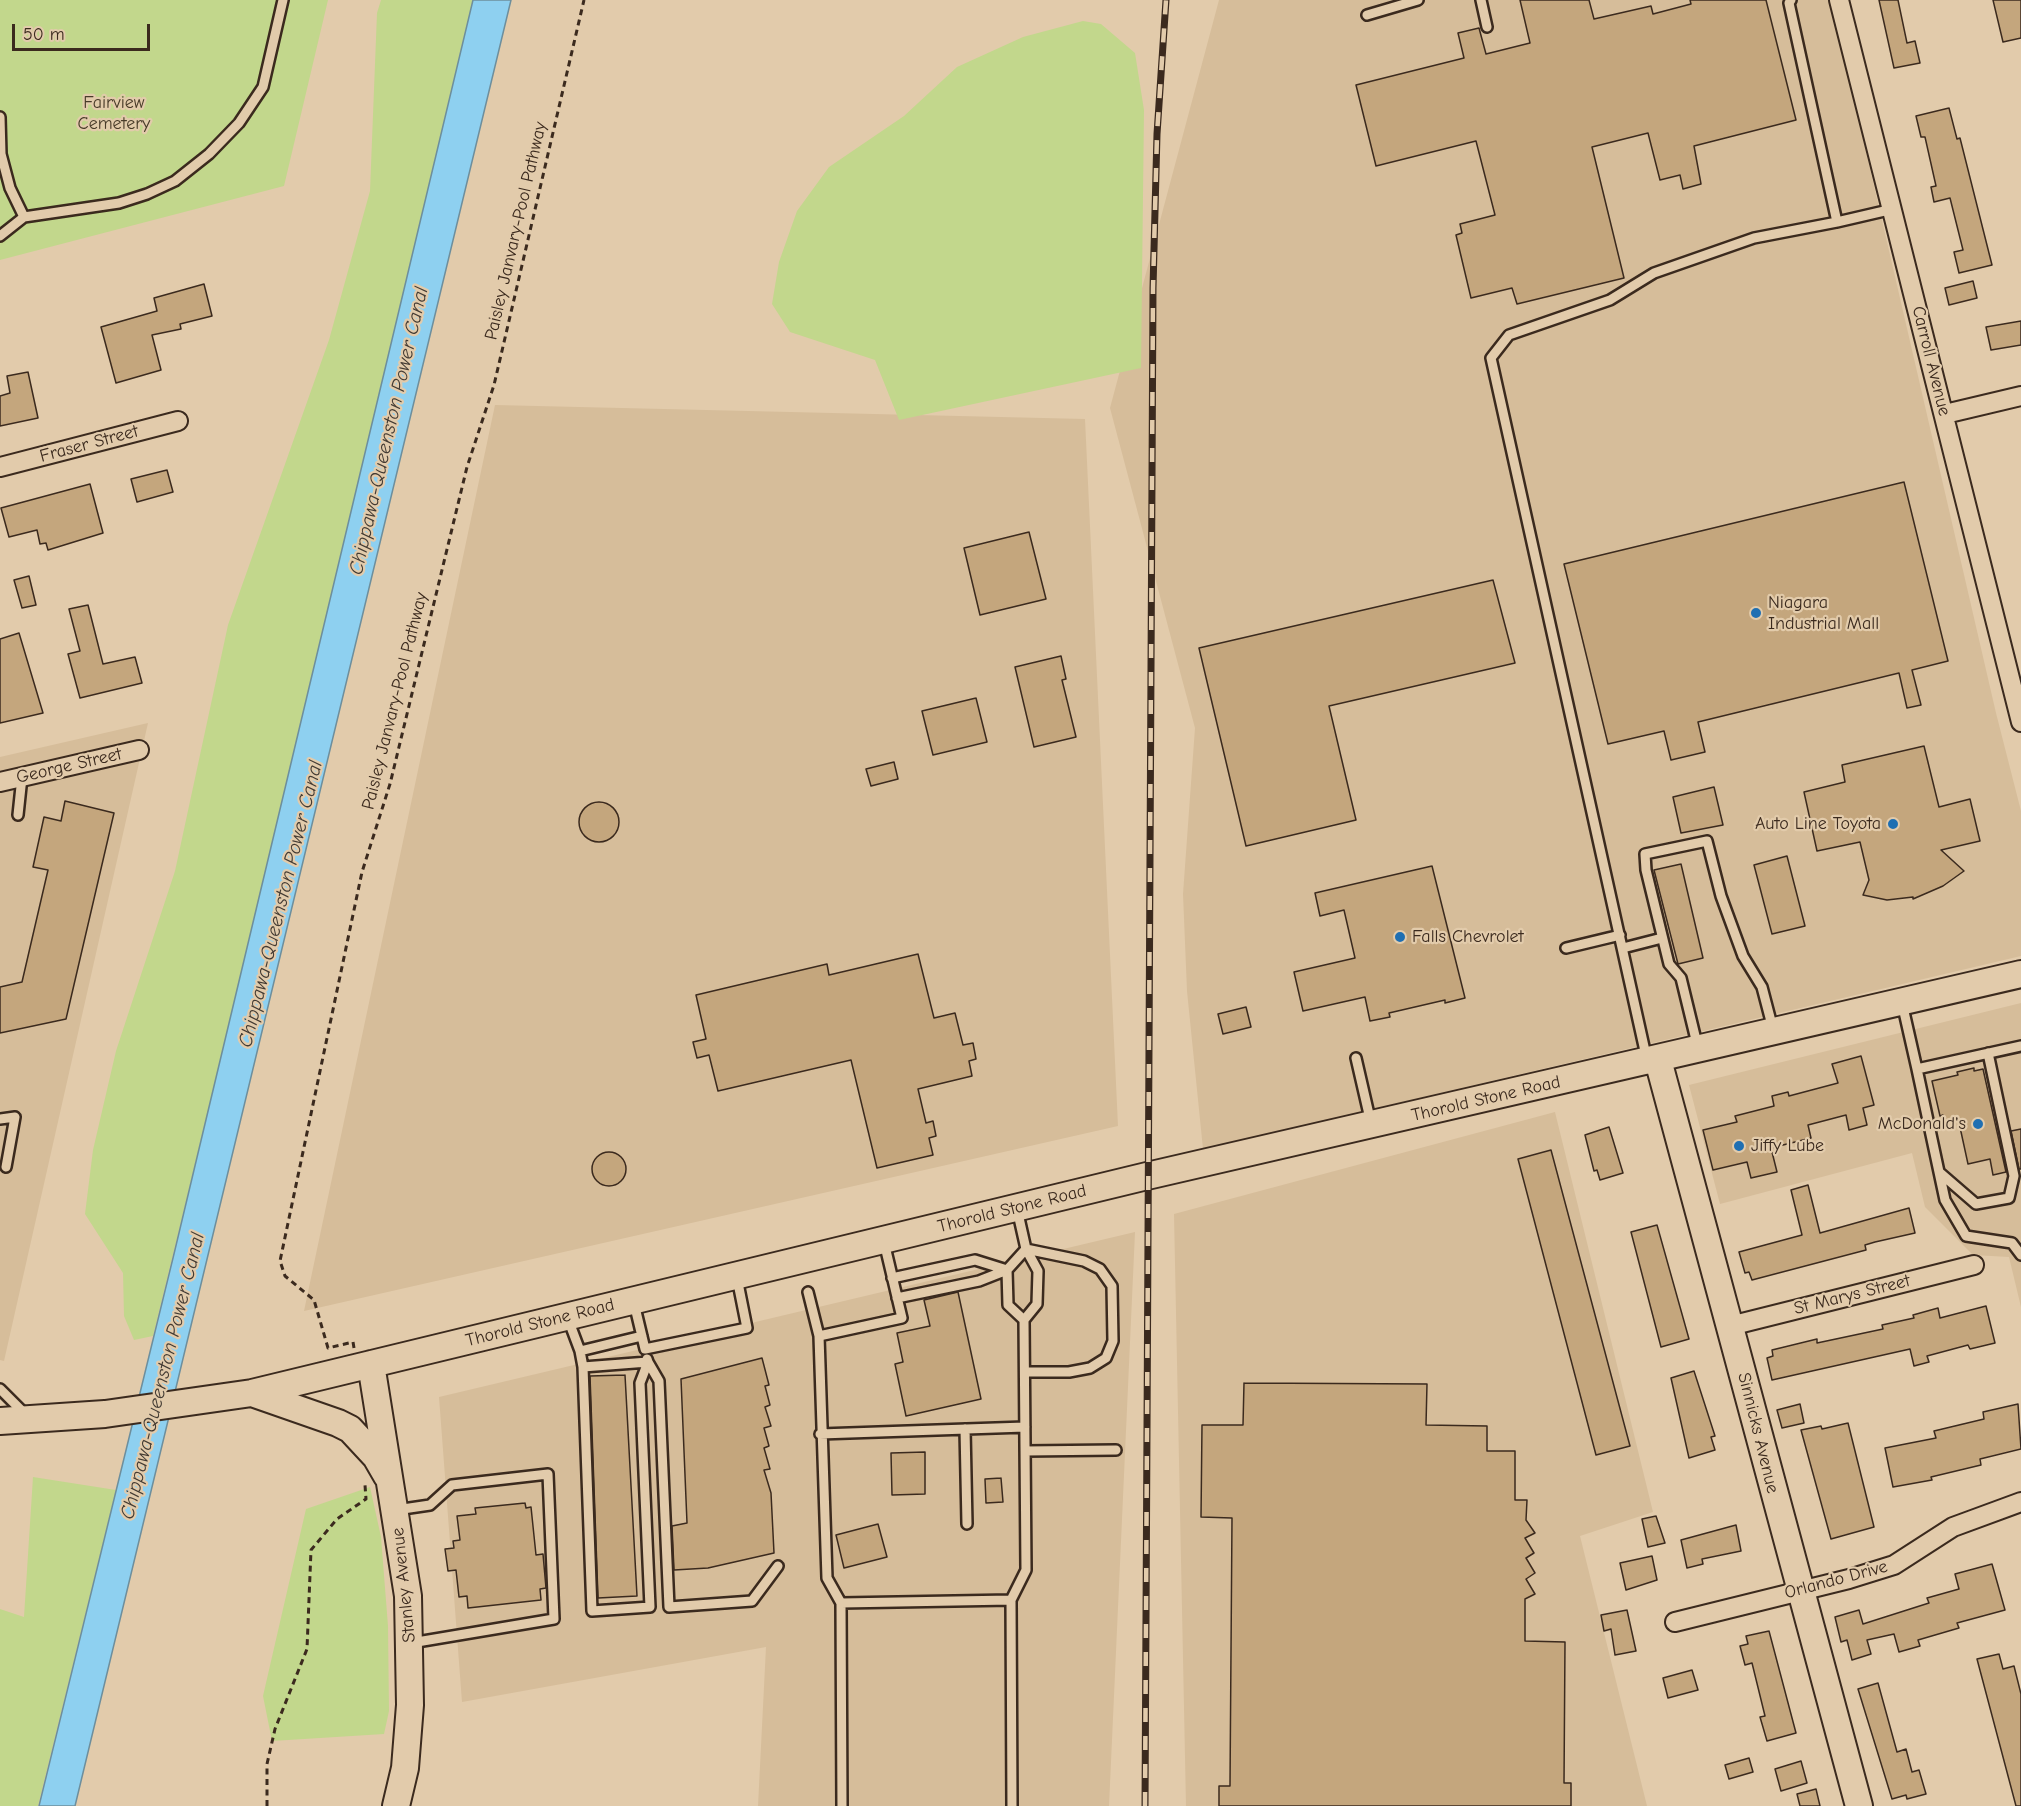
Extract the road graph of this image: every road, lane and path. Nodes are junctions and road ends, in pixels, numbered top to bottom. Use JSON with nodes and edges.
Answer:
{"nodes":[{"id":1,"x":283,"y":0,"type":"edge"},
{"id":2,"x":584,"y":0,"type":"edge"},
{"id":3,"x":1418,"y":0,"type":"edge"},
{"id":4,"x":1481,"y":0,"type":"edge"},
{"id":5,"x":1791,"y":0,"type":"edge"},
{"id":6,"x":1839,"y":0,"type":"edge"},
{"id":7,"x":1367,"y":15,"type":"dead end"},
{"id":8,"x":1487,"y":27,"type":"dead end"},
{"id":9,"x":0,"y":117,"type":"edge"},
{"id":10,"x":1893,"y":209,"type":"junction"},
{"id":11,"x":24,"y":217,"type":"junction"},
{"id":12,"x":1837,"y":222,"type":"junction"},
{"id":13,"x":0,"y":236,"type":"edge"},
{"id":14,"x":2021,"y":396,"type":"edge"},
{"id":15,"x":1945,"y":414,"type":"junction"},
{"id":16,"x":178,"y":421,"type":"dead end"},
{"id":17,"x":0,"y":467,"type":"edge"},
{"id":18,"x":2018,"y":693,"type":"edge"},
{"id":19,"x":2021,"y":722,"type":"edge"},
{"id":20,"x":139,"y":750,"type":"dead end"},
{"id":21,"x":22,"y":777,"type":"junction"},
{"id":22,"x":0,"y":782,"type":"edge"},
{"id":23,"x":18,"y":815,"type":"dead end"},
{"id":24,"x":1620,"y":935,"type":"junction"},
{"id":25,"x":1662,"y":938,"type":"junction"},
{"id":26,"x":1566,"y":948,"type":"dead end"},
{"id":27,"x":1623,"y":948,"type":"junction"},
{"id":28,"x":2021,"y":974,"type":"edge"},
{"id":29,"x":1902,"y":1002,"type":"junction"},
{"id":30,"x":1774,"y":1032,"type":"junction"},
{"id":31,"x":2021,"y":1046,"type":"edge"},
{"id":32,"x":1699,"y":1050,"type":"junction"},
{"id":33,"x":1988,"y":1053,"type":"junction"},
{"id":34,"x":1356,"y":1058,"type":"dead end"},
{"id":35,"x":1653,"y":1061,"type":"junction"},
{"id":36,"x":1917,"y":1069,"type":"junction"},
{"id":37,"x":0,"y":1119,"type":"edge"},
{"id":38,"x":1372,"y":1125,"type":"junction"},
{"id":39,"x":6,"y":1167,"type":"dead end"},
{"id":40,"x":1939,"y":1172,"type":"junction"},
{"id":41,"x":1016,"y":1208,"type":"junction"},
{"id":42,"x":883,"y":1240,"type":"junction"},
{"id":43,"x":1026,"y":1249,"type":"junction"},
{"id":44,"x":2021,"y":1255,"type":"edge"},
{"id":45,"x":1974,"y":1265,"type":"dead end"},
{"id":46,"x":1007,"y":1270,"type":"junction"},
{"id":47,"x":736,"y":1276,"type":"junction"},
{"id":48,"x":892,"y":1278,"type":"junction"},
{"id":49,"x":808,"y":1292,"type":"dead end"},
{"id":50,"x":897,"y":1298,"type":"junction"},
{"id":51,"x":633,"y":1300,"type":"junction"},
{"id":52,"x":567,"y":1316,"type":"junction"},
{"id":53,"x":1024,"y":1320,"type":"junction"},
{"id":54,"x":1730,"y":1326,"type":"junction"},
{"id":55,"x":642,"y":1336,"type":"junction"},
{"id":56,"x":819,"y":1336,"type":"junction"},
{"id":57,"x":645,"y":1349,"type":"junction"},
{"id":58,"x":580,"y":1351,"type":"junction"},
{"id":59,"x":648,"y":1362,"type":"junction"},
{"id":60,"x":364,"y":1366,"type":"junction"},
{"id":61,"x":583,"y":1366,"type":"junction"},
{"id":62,"x":1025,"y":1372,"type":"junction"},
{"id":63,"x":0,"y":1389,"type":"edge"},
{"id":64,"x":252,"y":1393,"type":"junction"},
{"id":65,"x":29,"y":1419,"type":"junction"},
{"id":66,"x":0,"y":1421,"type":"edge"},
{"id":67,"x":1025,"y":1427,"type":"junction"},
{"id":68,"x":965,"y":1429,"type":"junction"},
{"id":69,"x":820,"y":1434,"type":"junction"},
{"id":70,"x":1116,"y":1450,"type":"dead end"},
{"id":71,"x":1025,"y":1451,"type":"junction"},
{"id":72,"x":392,"y":1484,"type":"junction"},
{"id":73,"x":365,"y":1485,"type":"dead end"},
{"id":74,"x":2021,"y":1503,"type":"edge"},
{"id":75,"x":396,"y":1510,"type":"junction"},
{"id":76,"x":967,"y":1524,"type":"dead end"},
{"id":77,"x":778,"y":1566,"type":"dead end"},
{"id":78,"x":1800,"y":1590,"type":"junction"},
{"id":79,"x":1011,"y":1600,"type":"junction"},
{"id":80,"x":841,"y":1603,"type":"junction"},
{"id":81,"x":1675,"y":1622,"type":"dead end"},
{"id":82,"x":411,"y":1643,"type":"junction"},
{"id":83,"x":267,"y":1806,"type":"edge"},
{"id":84,"x":396,"y":1806,"type":"edge"},
{"id":85,"x":842,"y":1806,"type":"edge"},
{"id":86,"x":1012,"y":1806,"type":"edge"},
{"id":87,"x":1858,"y":1806,"type":"edge"}],
"edges":[{"from":1,"to":11,"type":"lane"},
{"from":2,"to":60,"type":"path","name":"Paisley Janvary-Pool Pathway"},
{"from":3,"to":7,"type":"lane"},
{"from":4,"to":8,"type":"lane"},
{"from":5,"to":12,"type":"lane"},
{"from":6,"to":10,"type":"street","name":"Carroll Avenue"},
{"from":9,"to":11,"type":"lane"},
{"from":10,"to":12,"type":"lane"},
{"from":10,"to":15,"type":"street","name":"Carroll Avenue"},
{"from":11,"to":13,"type":"lane"},
{"from":12,"to":24,"type":"lane"},
{"from":14,"to":15,"type":"street"},
{"from":15,"to":18,"type":"street","name":"Carroll Avenue"},
{"from":16,"to":17,"type":"street","name":"Fraser Street"},
{"from":18,"to":19,"type":"street","name":"Carroll Avenue"},
{"from":20,"to":21,"type":"street","name":"George Street"},
{"from":21,"to":22,"type":"street","name":"George Street"},
{"from":21,"to":23,"type":"lane"},
{"from":24,"to":26,"type":"lane"},
{"from":24,"to":27,"type":"lane"},
{"from":25,"to":27,"type":"lane"},
{"from":25,"to":30,"type":"lane"},
{"from":25,"to":32,"type":"lane"},
{"from":27,"to":35,"type":"lane"},
{"from":28,"to":29,"type":"main road","name":"Thorold Stone Road"},
{"from":29,"to":30,"type":"main road","name":"Thorold Stone Road"},
{"from":29,"to":36,"type":"lane"},
{"from":30,"to":32,"type":"main road","name":"Thorold Stone Road"},
{"from":31,"to":33,"type":"lane"},
{"from":32,"to":35,"type":"main road","name":"Thorold Stone Road"},
{"from":33,"to":36,"type":"lane"},
{"from":33,"to":40,"type":"lane"},
{"from":34,"to":38,"type":"lane"},
{"from":35,"to":38,"type":"main road","name":"Thorold Stone Road"},
{"from":35,"to":54,"type":"main road","name":"Sinnicks Avenue"},
{"from":36,"to":40,"type":"lane"},
{"from":37,"to":39,"type":"lane"},
{"from":38,"to":41,"type":"main road","name":"Thorold Stone Road"},
{"from":40,"to":44,"type":"lane"},
{"from":41,"to":42,"type":"main road","name":"Thorold Stone Road"},
{"from":41,"to":43,"type":"lane"},
{"from":42,"to":47,"type":"main road","name":"Thorold Stone Road"},
{"from":42,"to":48,"type":"lane"},
{"from":43,"to":46,"type":"lane"},
{"from":43,"to":53,"type":"lane"},
{"from":43,"to":62,"type":"lane"},
{"from":45,"to":54,"type":"street","name":"St Marys Street"},
{"from":46,"to":48,"type":"lane"},
{"from":46,"to":50,"type":"lane"},
{"from":46,"to":53,"type":"lane"},
{"from":47,"to":51,"type":"main road","name":"Thorold Stone Road"},
{"from":47,"to":57,"type":"lane"},
{"from":48,"to":50,"type":"lane"},
{"from":49,"to":56,"type":"lane"},
{"from":50,"to":56,"type":"lane"},
{"from":51,"to":52,"type":"main road","name":"Thorold Stone Road"},
{"from":51,"to":55,"type":"lane"},
{"from":52,"to":58,"type":"lane"},
{"from":52,"to":60,"type":"main road","name":"Thorold Stone Road"},
{"from":53,"to":62,"type":"lane"},
{"from":54,"to":78,"type":"main road","name":"Sinnicks Avenue"},
{"from":55,"to":57,"type":"lane"},
{"from":55,"to":58,"type":"lane"},
{"from":56,"to":69,"type":"lane"},
{"from":57,"to":59,"type":"lane"},
{"from":58,"to":61,"type":"lane"},
{"from":59,"to":61,"type":"lane"},
{"from":59,"to":61,"type":"lane"},
{"from":59,"to":77,"type":"lane"},
{"from":60,"to":64,"type":"main road","name":"Thorold Stone Road"},
{"from":60,"to":72,"type":"main road","name":"Stanley Avenue"},
{"from":62,"to":67,"type":"lane"},
{"from":63,"to":65,"type":"lane"},
{"from":64,"to":65,"type":"main road","name":"Thorold Stone Road"},
{"from":64,"to":72,"type":"main road"},
{"from":65,"to":66,"type":"main road","name":"Thorold Stone Road"},
{"from":67,"to":68,"type":"lane"},
{"from":67,"to":71,"type":"lane"},
{"from":68,"to":69,"type":"lane"},
{"from":68,"to":76,"type":"lane"},
{"from":69,"to":80,"type":"lane"},
{"from":70,"to":71,"type":"lane"},
{"from":71,"to":79,"type":"lane"},
{"from":72,"to":75,"type":"main road","name":"Stanley Avenue"},
{"from":73,"to":83,"type":"path"},
{"from":74,"to":78,"type":"street","name":"Orlando Drive"},
{"from":75,"to":82,"type":"main road","name":"Stanley Avenue"},
{"from":75,"to":82,"type":"lane"},
{"from":78,"to":81,"type":"street","name":"Orlando Drive"},
{"from":78,"to":87,"type":"main road","name":"Sinnicks Avenue"},
{"from":79,"to":80,"type":"lane"},
{"from":79,"to":86,"type":"lane"},
{"from":80,"to":85,"type":"lane"},
{"from":82,"to":84,"type":"main road","name":"Stanley Avenue"}]}
